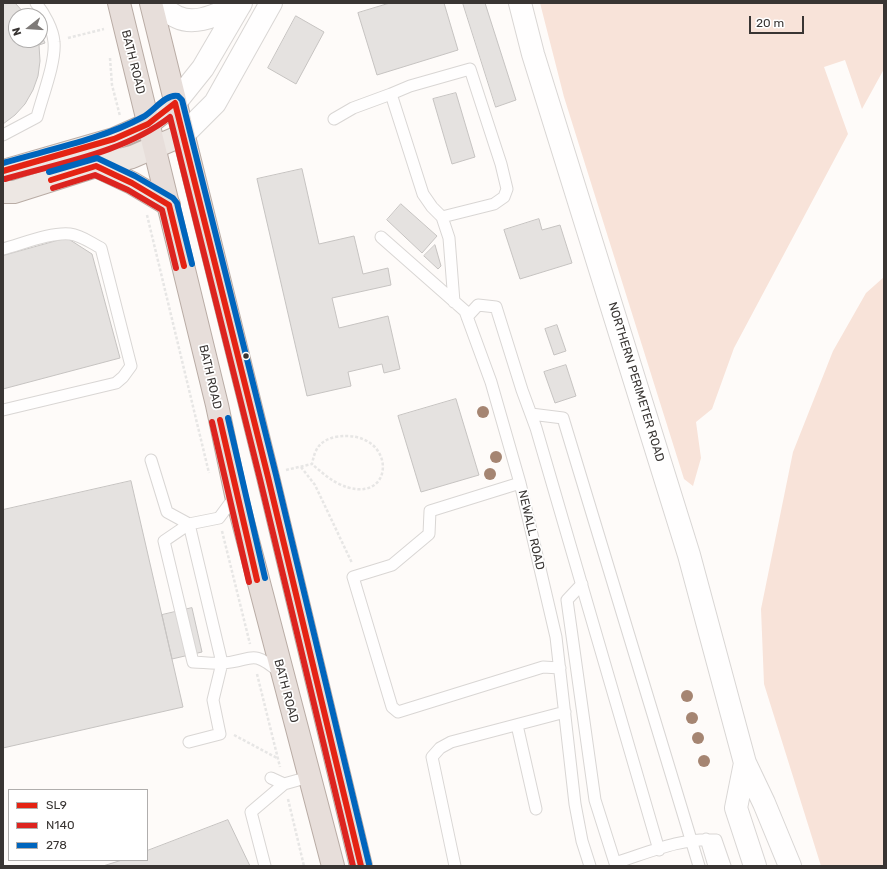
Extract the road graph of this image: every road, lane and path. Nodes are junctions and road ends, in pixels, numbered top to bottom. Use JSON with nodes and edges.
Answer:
{"nodes":[{"id":1,"x":36,"y":3,"type":"edge"},
{"id":2,"x":119,"y":3,"type":"edge"},
{"id":3,"x":151,"y":3,"type":"edge"},
{"id":4,"x":157,"y":3,"type":"edge"},
{"id":5,"x":271,"y":3,"type":"edge"},
{"id":6,"x":520,"y":3,"type":"edge"},
{"id":7,"x":240,"y":4,"type":"edge"},
{"id":8,"x":104,"y":29,"type":"dead end"},
{"id":9,"x":54,"y":42,"type":"junction"},
{"id":10,"x":112,"y":85,"type":"dead end"},
{"id":11,"x":391,"y":94,"type":"junction"},
{"id":12,"x":175,"y":103,"type":"junction"},
{"id":13,"x":334,"y":119,"type":"dead end"},
{"id":14,"x":122,"y":122,"type":"dead end"},
{"id":15,"x":148,"y":124,"type":"junction"},
{"id":16,"x":3,"y":134,"type":"edge"},
{"id":17,"x":183,"y":135,"type":"junction"},
{"id":18,"x":154,"y":148,"type":"junction"},
{"id":19,"x":96,"y":166,"type":"junction"},
{"id":20,"x":3,"y":171,"type":"edge"},
{"id":21,"x":3,"y":192,"type":"edge"},
{"id":22,"x":169,"y":205,"type":"junction"},
{"id":23,"x":442,"y":217,"type":"junction"},
{"id":24,"x":153,"y":234,"type":"dead end"},
{"id":25,"x":381,"y":237,"type":"dead end"},
{"id":26,"x":3,"y":249,"type":"edge"},
{"id":27,"x":454,"y":302,"type":"junction"},
{"id":28,"x":467,"y":317,"type":"junction"},
{"id":29,"x":3,"y":410,"type":"edge"},
{"id":30,"x":531,"y":414,"type":"junction"},
{"id":31,"x":151,"y":460,"type":"dead end"},
{"id":32,"x":312,"y":464,"type":"junction"},
{"id":33,"x":301,"y":467,"type":"junction"},
{"id":34,"x":209,"y":474,"type":"dead end"},
{"id":35,"x":268,"y":477,"type":"junction"},
{"id":36,"x":520,"y":482,"type":"junction"},
{"id":37,"x":236,"y":495,"type":"junction"},
{"id":38,"x":189,"y":524,"type":"junction"},
{"id":39,"x":222,"y":528,"type":"dead end"},
{"id":40,"x":358,"y":576,"type":"junction"},
{"id":41,"x":582,"y":584,"type":"junction"},
{"id":42,"x":250,"y":646,"type":"dead end"},
{"id":43,"x":222,"y":663,"type":"junction"},
{"id":44,"x":560,"y":668,"type":"junction"},
{"id":45,"x":281,"y":674,"type":"junction"},
{"id":46,"x":565,"y":712,"type":"junction"},
{"id":47,"x":517,"y":725,"type":"junction"},
{"id":48,"x":218,"y":726,"type":"junction"},
{"id":49,"x":189,"y":742,"type":"dead end"},
{"id":50,"x":277,"y":758,"type":"dead end"},
{"id":51,"x":745,"y":763,"type":"junction"},
{"id":52,"x":309,"y":777,"type":"junction"},
{"id":53,"x":271,"y":778,"type":"dead end"},
{"id":54,"x":284,"y":784,"type":"junction"},
{"id":55,"x":536,"y":809,"type":"dead end"},
{"id":56,"x":706,"y":839,"type":"junction"},
{"id":57,"x":692,"y":840,"type":"junction"},
{"id":58,"x":659,"y":850,"type":"junction"},
{"id":59,"x":265,"y":866,"type":"edge"},
{"id":60,"x":333,"y":866,"type":"edge"},
{"id":61,"x":361,"y":866,"type":"edge"},
{"id":62,"x":455,"y":866,"type":"edge"},
{"id":63,"x":590,"y":866,"type":"edge"},
{"id":64,"x":700,"y":866,"type":"edge"},
{"id":65,"x":714,"y":866,"type":"edge"},
{"id":66,"x":725,"y":866,"type":"edge"},
{"id":67,"x":755,"y":866,"type":"edge"},
{"id":68,"x":790,"y":866,"type":"edge"}],
"edges":[{"from":1,"to":9,"type":"lane"},
{"from":2,"to":15,"type":"highway","name":"BATH ROAD"},
{"from":3,"to":12,"type":"highway"},
{"from":4,"to":7,"type":"street"},
{"from":5,"to":17,"type":"street"},
{"from":6,"to":51,"type":"street","name":"NORTHERN PERIMETER ROAD"},
{"from":7,"to":12,"type":"street"},
{"from":8,"to":9,"type":"path"},
{"from":9,"to":16,"type":"lane"},
{"from":10,"to":14,"type":"path"},
{"from":11,"to":13,"type":"lane"},
{"from":11,"to":23,"type":"lane"},
{"from":11,"to":23,"type":"lane"},
{"from":12,"to":15,"type":"main road"},
{"from":12,"to":17,"type":"highway"},
{"from":15,"to":18,"type":"highway","name":"BATH ROAD"},
{"from":15,"to":20,"type":"main road"},
{"from":17,"to":18,"type":"main road"},
{"from":17,"to":35,"type":"highway"},
{"from":18,"to":19,"type":"main road"},
{"from":18,"to":22,"type":"highway","name":"BATH ROAD"},
{"from":19,"to":21,"type":"main road"},
{"from":19,"to":22,"type":"main road"},
{"from":22,"to":37,"type":"highway","name":"BATH ROAD"},
{"from":23,"to":27,"type":"lane"},
{"from":24,"to":34,"type":"path"},
{"from":25,"to":27,"type":"lane","name":"NEWALL ROAD"},
{"from":26,"to":29,"type":"lane"},
{"from":27,"to":28,"type":"lane","name":"NEWALL ROAD"},
{"from":28,"to":30,"type":"lane"},
{"from":28,"to":36,"type":"lane","name":"NEWALL ROAD"},
{"from":30,"to":41,"type":"lane"},
{"from":30,"to":57,"type":"lane"},
{"from":31,"to":38,"type":"lane"},
{"from":32,"to":32,"type":"path"},
{"from":32,"to":33,"type":"path"},
{"from":33,"to":35,"type":"path"},
{"from":33,"to":40,"type":"path"},
{"from":35,"to":61,"type":"highway"},
{"from":36,"to":40,"type":"lane"},
{"from":36,"to":44,"type":"lane","name":"NEWALL ROAD"},
{"from":37,"to":38,"type":"lane"},
{"from":37,"to":45,"type":"highway","name":"BATH ROAD"},
{"from":38,"to":43,"type":"lane"},
{"from":38,"to":43,"type":"lane"},
{"from":39,"to":42,"type":"path"},
{"from":40,"to":44,"type":"lane"},
{"from":41,"to":58,"type":"lane"},
{"from":41,"to":58,"type":"lane"},
{"from":43,"to":45,"type":"lane"},
{"from":43,"to":48,"type":"lane"},
{"from":44,"to":46,"type":"lane","name":"NEWALL ROAD"},
{"from":45,"to":52,"type":"highway","name":"BATH ROAD"},
{"from":46,"to":47,"type":"lane"},
{"from":46,"to":63,"type":"lane","name":"NEWALL ROAD"},
{"from":47,"to":55,"type":"lane"},
{"from":47,"to":62,"type":"lane"},
{"from":48,"to":49,"type":"lane"},
{"from":48,"to":50,"type":"path"},
{"from":51,"to":67,"type":"street","name":"NORTHERN PERIMETER ROAD"},
{"from":51,"to":68,"type":"street","name":"NORTHERN PERIMETER ROAD"},
{"from":52,"to":54,"type":"lane"},
{"from":52,"to":60,"type":"highway","name":"BATH ROAD"},
{"from":53,"to":54,"type":"lane"},
{"from":54,"to":59,"type":"lane"},
{"from":56,"to":57,"type":"lane"},
{"from":56,"to":65,"type":"lane"},
{"from":56,"to":66,"type":"lane"},
{"from":57,"to":58,"type":"lane"},
{"from":57,"to":64,"type":"lane"}]}
